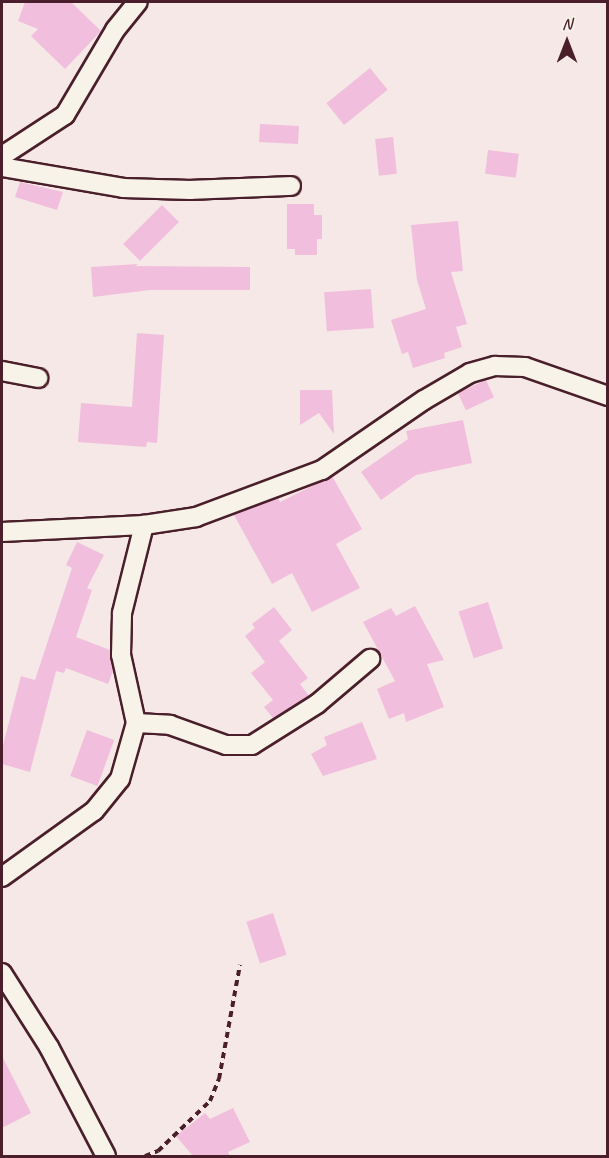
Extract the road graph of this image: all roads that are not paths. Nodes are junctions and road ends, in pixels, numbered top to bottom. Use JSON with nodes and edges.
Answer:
{"nodes":[{"id":1,"x":138,"y":2,"type":"edge"},
{"id":2,"x":2,"y":156,"type":"edge"},
{"id":3,"x":2,"y":167,"type":"edge"},
{"id":4,"x":291,"y":186,"type":"dead end"},
{"id":5,"x":2,"y":371,"type":"edge"},
{"id":6,"x":38,"y":378,"type":"dead end"},
{"id":7,"x":608,"y":396,"type":"edge"},
{"id":8,"x":144,"y":525,"type":"junction"},
{"id":9,"x":2,"y":532,"type":"edge"},
{"id":10,"x":370,"y":659,"type":"dead end"},
{"id":11,"x":136,"y":723,"type":"junction"},
{"id":12,"x":2,"y":877,"type":"edge"},
{"id":13,"x":2,"y":973,"type":"edge"},
{"id":14,"x":106,"y":1156,"type":"edge"}],
"edges":[{"from":1,"to":2,"type":"street"},
{"from":3,"to":4,"type":"street"},
{"from":5,"to":6,"type":"street"},
{"from":7,"to":8,"type":"street"},
{"from":8,"to":9,"type":"street"},
{"from":8,"to":11,"type":"street"},
{"from":10,"to":11,"type":"street"},
{"from":11,"to":12,"type":"street"},
{"from":13,"to":14,"type":"street"}]}
